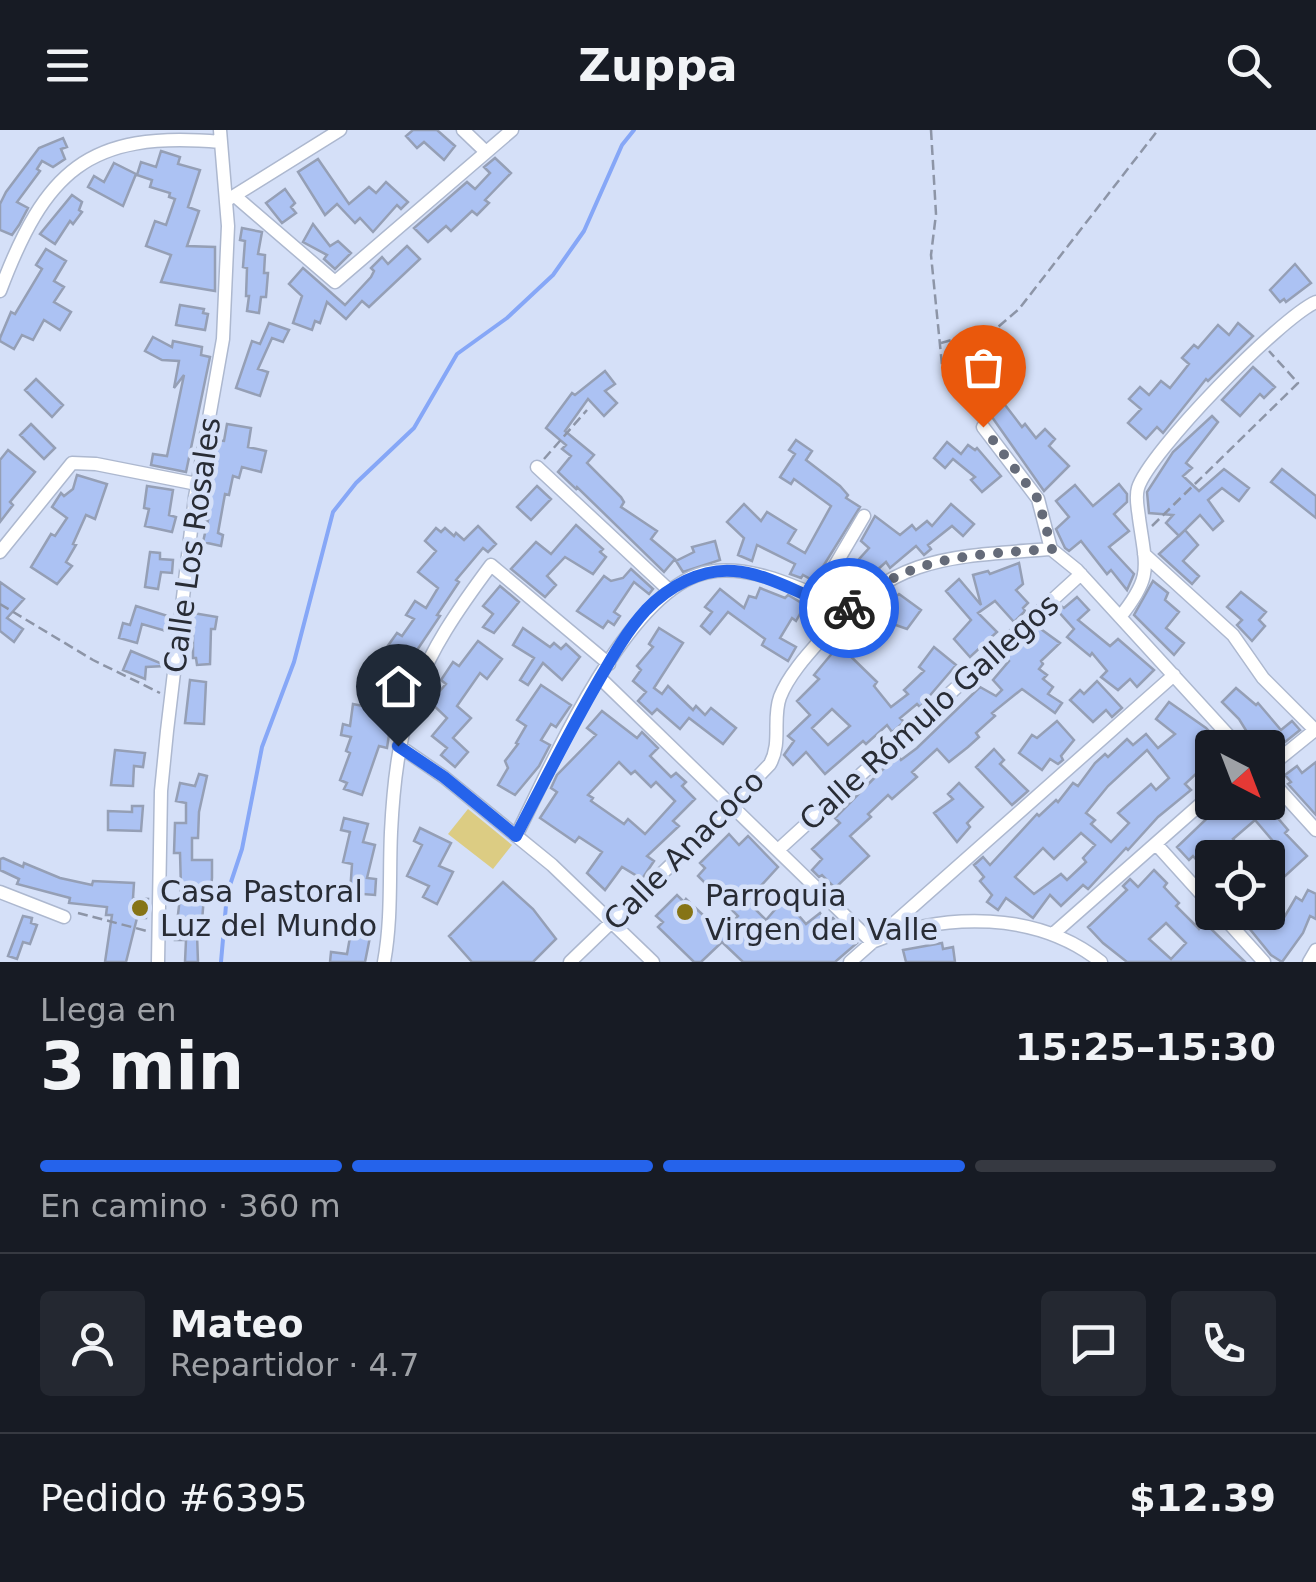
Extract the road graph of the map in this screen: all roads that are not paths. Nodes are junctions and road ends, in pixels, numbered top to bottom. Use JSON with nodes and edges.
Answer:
{"nodes":[{"id":1,"x":340,"y":130,"type":"edge"},
{"id":2,"x":463,"y":130,"type":"edge"},
{"id":3,"x":512,"y":130,"type":"edge"},
{"id":4,"x":220,"y":136,"type":"edge"},
{"id":5,"x":486,"y":152,"type":"junction"},
{"id":6,"x":231,"y":198,"type":"junction"},
{"id":7,"x":0,"y":291,"type":"edge"},
{"id":8,"x":1316,"y":302,"type":"edge"},
{"id":9,"x":983,"y":427,"type":"road end"},
{"id":10,"x":537,"y":467,"type":"road end"},
{"id":11,"x":197,"y":484,"type":"junction"},
{"id":12,"x":864,"y":516,"type":"dead end"},
{"id":13,"x":1052,"y":549,"type":"junction"},
{"id":14,"x":0,"y":552,"type":"edge"},
{"id":15,"x":1144,"y":554,"type":"junction"},
{"id":16,"x":1080,"y":574,"type":"junction"},
{"id":17,"x":670,"y":591,"type":"junction"},
{"id":18,"x":817,"y":596,"type":"junction"},
{"id":19,"x":848,"y":610,"type":"junction"},
{"id":20,"x":1120,"y":617,"type":"junction"},
{"id":21,"x":608,"y":664,"type":"junction"},
{"id":22,"x":1174,"y":675,"type":"junction"},
{"id":23,"x":600,"y":678,"type":"junction"},
{"id":24,"x":1224,"y":730,"type":"edge"},
{"id":25,"x":398,"y":746,"type":"junction"},
{"id":26,"x":1285,"y":755,"type":"edge"},
{"id":27,"x":1285,"y":796,"type":"edge"},
{"id":28,"x":732,"y":805,"type":"junction"},
{"id":29,"x":1195,"y":809,"type":"edge"},
{"id":30,"x":1316,"y":830,"type":"edge"},
{"id":31,"x":516,"y":836,"type":"junction"},
{"id":32,"x":1156,"y":844,"type":"junction"},
{"id":33,"x":778,"y":850,"type":"junction"},
{"id":34,"x":1195,"y":887,"type":"edge"},
{"id":35,"x":0,"y":892,"type":"edge"},
{"id":36,"x":64,"y":917,"type":"road end"},
{"id":37,"x":612,"y":922,"type":"junction"},
{"id":38,"x":1235,"y":930,"type":"edge"},
{"id":39,"x":1053,"y":934,"type":"junction"},
{"id":40,"x":872,"y":942,"type":"junction"},
{"id":41,"x":1316,"y":950,"type":"edge"},
{"id":42,"x":158,"y":962,"type":"edge"},
{"id":43,"x":384,"y":962,"type":"edge"},
{"id":44,"x":570,"y":962,"type":"edge"},
{"id":45,"x":653,"y":962,"type":"edge"},
{"id":46,"x":850,"y":962,"type":"edge"},
{"id":47,"x":1101,"y":962,"type":"edge"},
{"id":48,"x":1264,"y":962,"type":"edge"},
{"id":49,"x":1309,"y":962,"type":"edge"}],
"edges":[{"from":1,"to":6,"type":"street"},
{"from":2,"to":5,"type":"street"},
{"from":3,"to":5,"type":"street"},
{"from":4,"to":6,"type":"street","name":"Calle Los Rosales"},
{"from":4,"to":7,"type":"street"},
{"from":5,"to":6,"type":"street"},
{"from":6,"to":11,"type":"street","name":"Calle Los Rosales"},
{"from":8,"to":15,"type":"street"},
{"from":9,"to":13,"type":"street"},
{"from":10,"to":17,"type":"street"},
{"from":11,"to":14,"type":"street"},
{"from":11,"to":42,"type":"street","name":"Calle Los Rosales"},
{"from":12,"to":18,"type":"street"},
{"from":13,"to":16,"type":"street"},
{"from":13,"to":19,"type":"street","name":"Calle Anacoco"},
{"from":15,"to":20,"type":"street"},
{"from":15,"to":26,"type":"street"},
{"from":16,"to":20,"type":"street"},
{"from":16,"to":33,"type":"street","name":"Calle Rómulo Gallegos"},
{"from":17,"to":18,"type":"street"},
{"from":17,"to":21,"type":"street"},
{"from":18,"to":19,"type":"street"},
{"from":19,"to":28,"type":"street","name":"Calle Anacoco"},
{"from":20,"to":22,"type":"street"},
{"from":21,"to":23,"type":"street"},
{"from":21,"to":25,"type":"street"},
{"from":22,"to":24,"type":"street"},
{"from":22,"to":40,"type":"street"},
{"from":23,"to":28,"type":"street"},
{"from":23,"to":31,"type":"street"},
{"from":25,"to":31,"type":"street"},
{"from":25,"to":43,"type":"street"},
{"from":27,"to":30,"type":"street"},
{"from":28,"to":33,"type":"street"},
{"from":28,"to":37,"type":"street","name":"Calle Anacoco"},
{"from":29,"to":32,"type":"street"},
{"from":31,"to":37,"type":"street"},
{"from":32,"to":34,"type":"street"},
{"from":32,"to":39,"type":"street"},
{"from":33,"to":40,"type":"street"},
{"from":35,"to":36,"type":"street"},
{"from":37,"to":44,"type":"street","name":"Calle Anacoco"},
{"from":37,"to":45,"type":"street"},
{"from":38,"to":48,"type":"street"},
{"from":39,"to":40,"type":"street"},
{"from":39,"to":47,"type":"street"},
{"from":40,"to":46,"type":"street"},
{"from":41,"to":49,"type":"street"}]}
